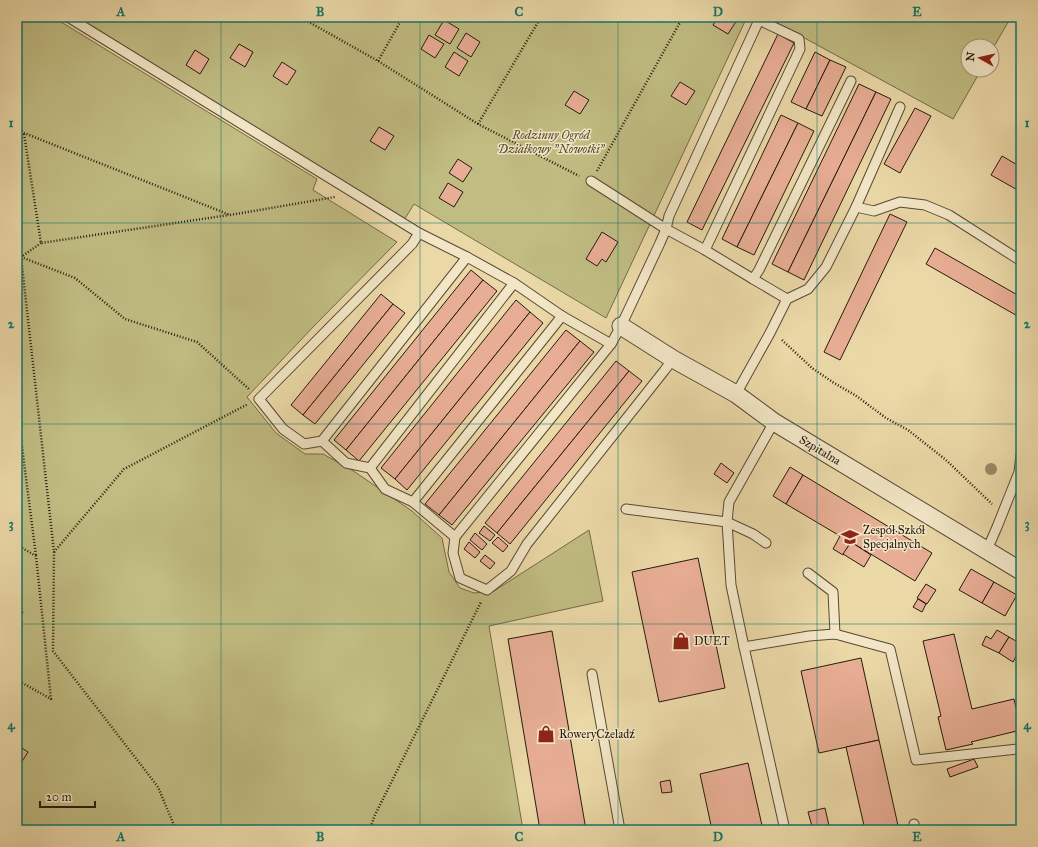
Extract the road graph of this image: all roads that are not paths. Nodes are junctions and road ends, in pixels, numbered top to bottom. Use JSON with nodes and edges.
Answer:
{"nodes":[{"id":1,"x":68,"y":17,"type":"edge"},
{"id":2,"x":851,"y":81,"type":"dead end"},
{"id":3,"x":900,"y":108,"type":"dead end"},
{"id":4,"x":591,"y":182,"type":"road end"},
{"id":5,"x":856,"y":207,"type":"junction"},
{"id":6,"x":666,"y":229,"type":"junction"},
{"id":7,"x":419,"y":232,"type":"junction"},
{"id":8,"x":705,"y":250,"type":"junction"},
{"id":9,"x":467,"y":257,"type":"junction"},
{"id":10,"x":1021,"y":261,"type":"edge"},
{"id":11,"x":753,"y":279,"type":"junction"},
{"id":12,"x":514,"y":283,"type":"junction"},
{"id":13,"x":786,"y":299,"type":"junction"},
{"id":14,"x":562,"y":316,"type":"junction"},
{"id":15,"x":621,"y":326,"type":"junction"},
{"id":16,"x":610,"y":344,"type":"junction"},
{"id":17,"x":672,"y":359,"type":"junction"},
{"id":18,"x":736,"y":394,"type":"junction"},
{"id":19,"x":774,"y":422,"type":"junction"},
{"id":20,"x":322,"y":441,"type":"junction"},
{"id":21,"x":1021,"y":455,"type":"edge"},
{"id":22,"x":370,"y":468,"type":"junction"},
{"id":23,"x":1020,"y":472,"type":"edge"},
{"id":24,"x":414,"y":502,"type":"junction"},
{"id":25,"x":626,"y":509,"type":"dead end"},
{"id":26,"x":727,"y":522,"type":"junction"},
{"id":27,"x":455,"y":538,"type":"junction"},
{"id":28,"x":766,"y":543,"type":"dead end"},
{"id":29,"x":987,"y":550,"type":"junction"},
{"id":30,"x":1021,"y":571,"type":"edge"},
{"id":31,"x":808,"y":573,"type":"dead end"},
{"id":32,"x":835,"y":634,"type":"junction"},
{"id":33,"x":744,"y":647,"type":"junction"},
{"id":34,"x":592,"y":674,"type":"dead end"},
{"id":35,"x":1018,"y":748,"type":"dead end"},
{"id":36,"x":620,"y":830,"type":"edge"},
{"id":37,"x":785,"y":830,"type":"edge"}],
"edges":[{"from":1,"to":7,"type":"lane"},
{"from":2,"to":11,"type":"lane"},
{"from":3,"to":5,"type":"lane"},
{"from":4,"to":6,"type":"lane"},
{"from":5,"to":10,"type":"lane"},
{"from":5,"to":13,"type":"lane"},
{"from":6,"to":8,"type":"lane"},
{"from":6,"to":8,"type":"lane"},
{"from":6,"to":15,"type":"lane"},
{"from":7,"to":9,"type":"lane"},
{"from":7,"to":20,"type":"lane"},
{"from":8,"to":11,"type":"lane"},
{"from":9,"to":12,"type":"lane"},
{"from":9,"to":20,"type":"lane"},
{"from":11,"to":13,"type":"lane"},
{"from":12,"to":14,"type":"lane"},
{"from":12,"to":22,"type":"lane"},
{"from":13,"to":18,"type":"lane"},
{"from":14,"to":16,"type":"lane"},
{"from":14,"to":24,"type":"lane"},
{"from":15,"to":16,"type":"lane"},
{"from":15,"to":17,"type":"street","name":"Szpitalna"},
{"from":16,"to":27,"type":"lane"},
{"from":17,"to":18,"type":"street","name":"Szpitalna"},
{"from":17,"to":27,"type":"lane"},
{"from":18,"to":19,"type":"street","name":"Szpitalna"},
{"from":19,"to":26,"type":"lane"},
{"from":19,"to":29,"type":"street","name":"Szpitalna"},
{"from":20,"to":22,"type":"lane"},
{"from":21,"to":23,"type":"lane"},
{"from":22,"to":24,"type":"lane"},
{"from":23,"to":29,"type":"lane"},
{"from":24,"to":27,"type":"lane"},
{"from":25,"to":26,"type":"lane"},
{"from":26,"to":28,"type":"lane"},
{"from":26,"to":33,"type":"lane"},
{"from":29,"to":30,"type":"street","name":"Szpitalna"},
{"from":31,"to":32,"type":"lane"},
{"from":32,"to":33,"type":"lane"},
{"from":32,"to":35,"type":"lane"},
{"from":33,"to":37,"type":"lane"},
{"from":34,"to":36,"type":"lane"}]}
